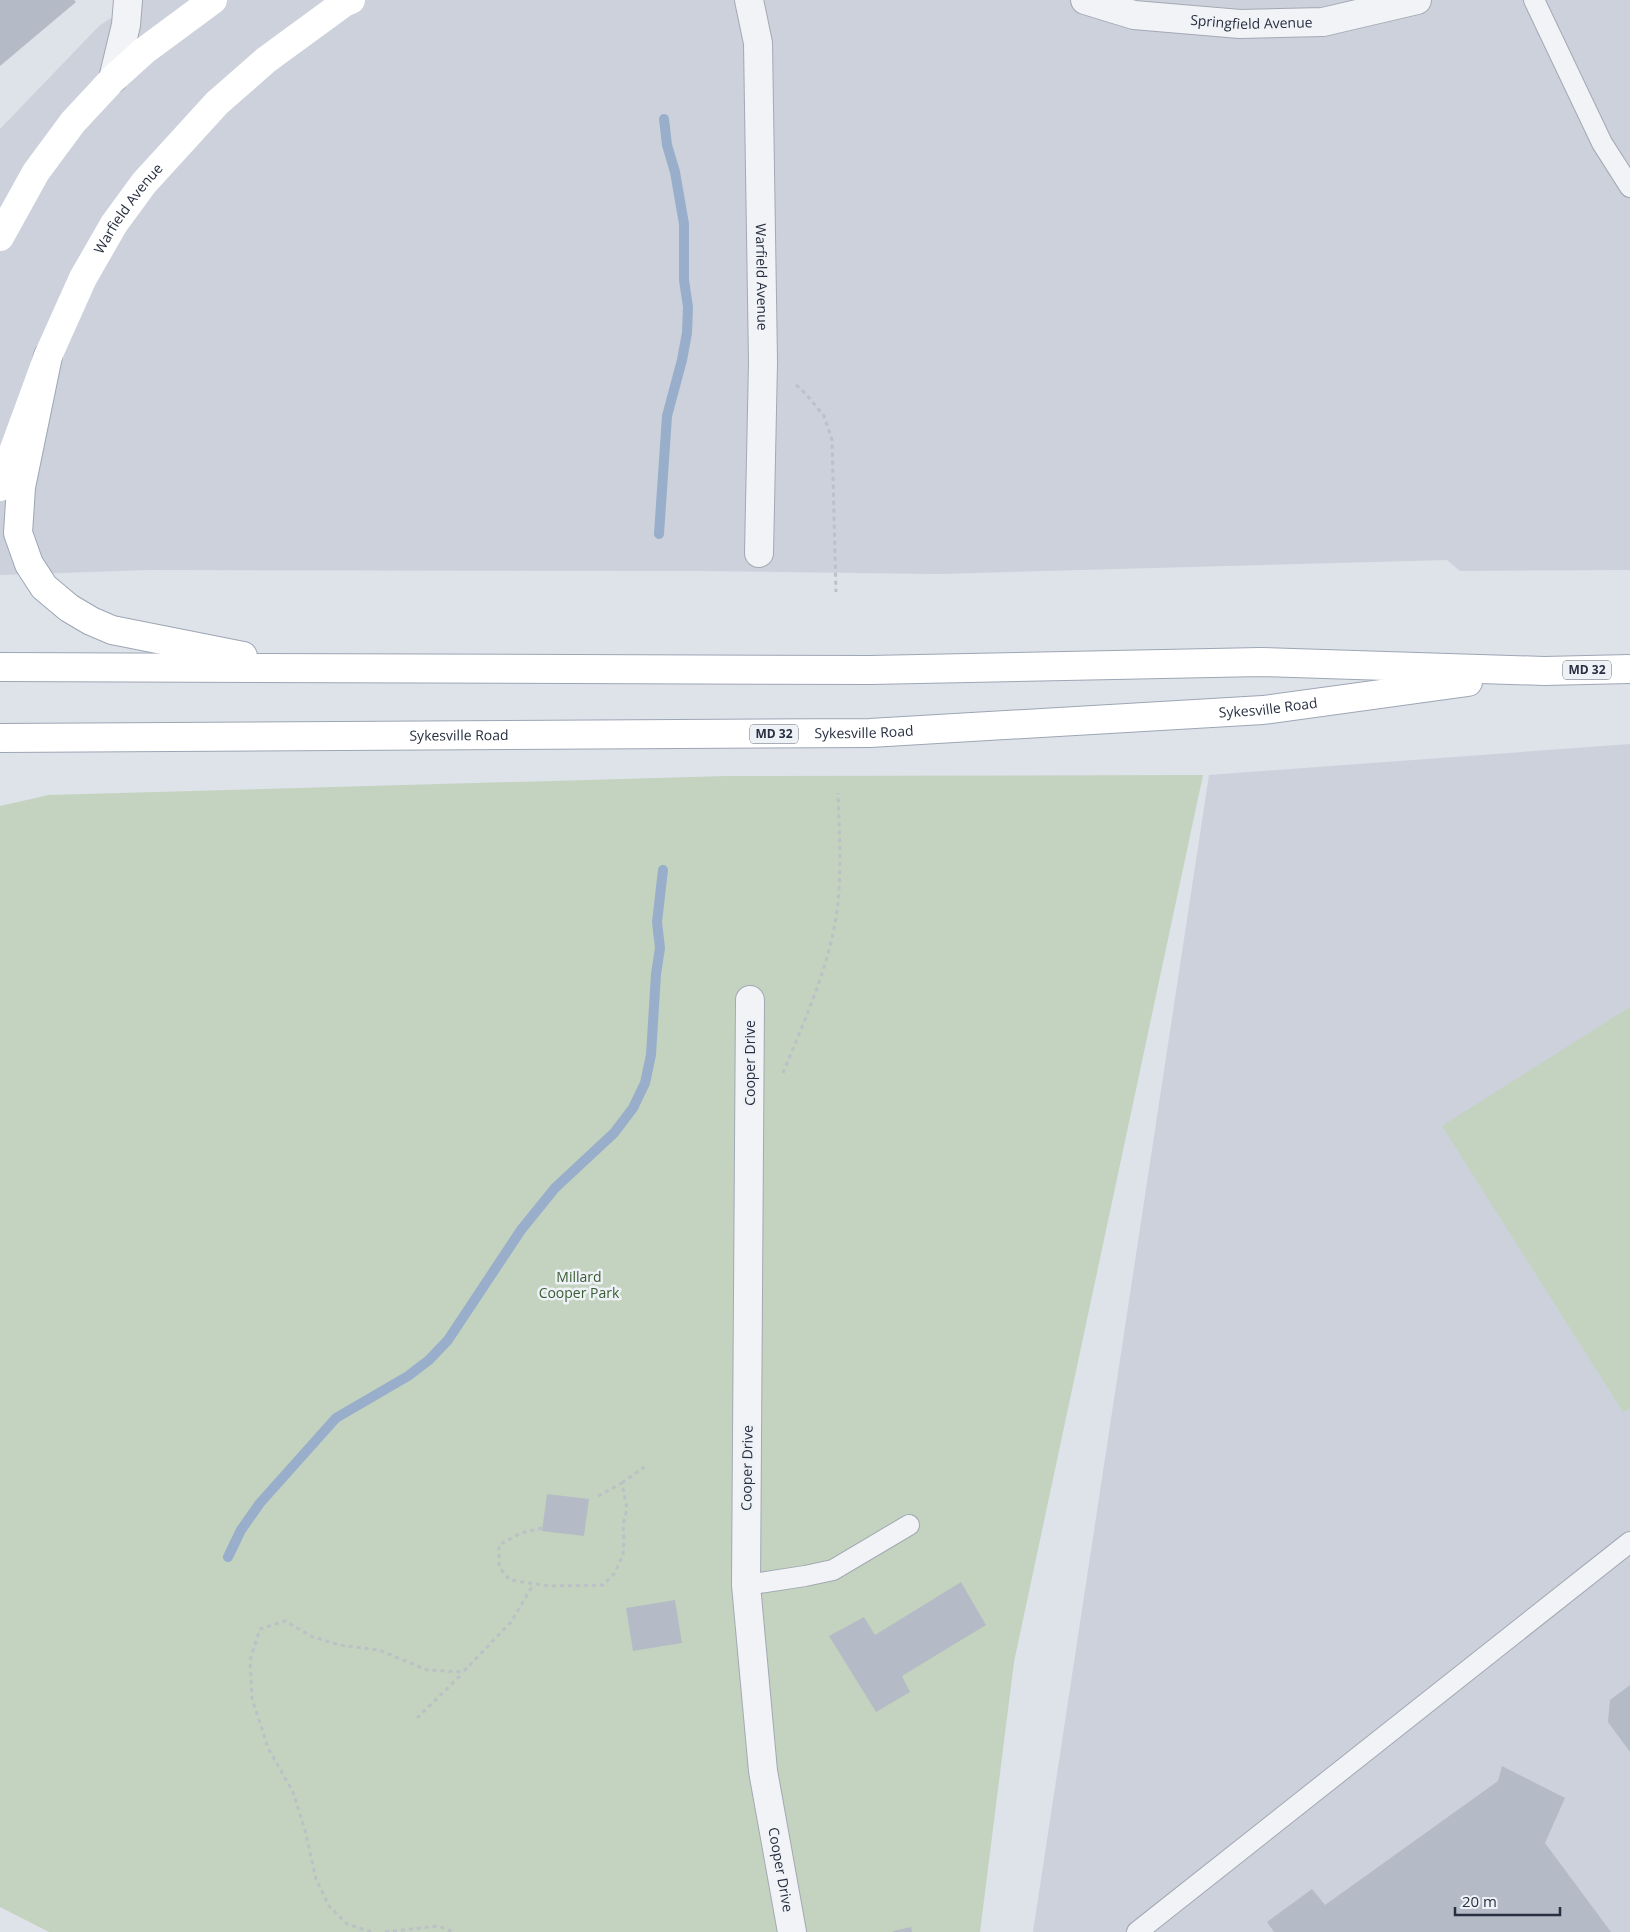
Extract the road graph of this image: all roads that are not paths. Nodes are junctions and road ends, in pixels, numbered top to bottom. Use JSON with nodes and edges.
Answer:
{"nodes":[{"id":1,"x":128,"y":0,"type":"edge"},
{"id":2,"x":213,"y":0,"type":"edge"},
{"id":3,"x":351,"y":0,"type":"edge"},
{"id":4,"x":749,"y":0,"type":"edge"},
{"id":5,"x":1085,"y":0,"type":"edge"},
{"id":6,"x":1417,"y":0,"type":"edge"},
{"id":7,"x":1534,"y":0,"type":"edge"},
{"id":8,"x":113,"y":78,"type":"junction"},
{"id":9,"x":1630,"y":188,"type":"edge"},
{"id":10,"x":0,"y":237,"type":"edge"},
{"id":11,"x":48,"y":356,"type":"junction"},
{"id":12,"x":0,"y":487,"type":"edge"},
{"id":13,"x":759,"y":553,"type":"dead end"},
{"id":14,"x":0,"y":667,"type":"edge"},
{"id":15,"x":305,"y":669,"type":"junction"},
{"id":16,"x":1630,"y":669,"type":"edge"},
{"id":17,"x":1544,"y":671,"type":"junction"},
{"id":18,"x":0,"y":738,"type":"edge"},
{"id":19,"x":750,"y":1000,"type":"dead end"},
{"id":20,"x":909,"y":1525,"type":"dead end"},
{"id":21,"x":1630,"y":1542,"type":"edge"},
{"id":22,"x":746,"y":1585,"type":"junction"},
{"id":23,"x":792,"y":1932,"type":"edge"},
{"id":24,"x":1137,"y":1932,"type":"edge"}],
"edges":[{"from":1,"to":8,"type":"street"},
{"from":2,"to":8,"type":"main road"},
{"from":3,"to":11,"type":"main road","name":"Warfield Avenue"},
{"from":4,"to":13,"type":"street","name":"Warfield Avenue"},
{"from":5,"to":6,"type":"street","name":"Springfield Avenue"},
{"from":7,"to":9,"type":"lane"},
{"from":8,"to":10,"type":"main road"},
{"from":11,"to":12,"type":"main road","name":"Warfield Avenue"},
{"from":11,"to":15,"type":"main road"},
{"from":14,"to":15,"type":"main road","name":"Sykesville Road","number":"MD 32"},
{"from":15,"to":17,"type":"main road","name":"Sykesville Road","number":"MD 32"},
{"from":16,"to":17,"type":"main road","name":"Sykesville Road","number":"MD 32"},
{"from":17,"to":18,"type":"main road","name":"Sykesville Road","number":"MD 32"},
{"from":19,"to":22,"type":"street","name":"Cooper Drive"},
{"from":20,"to":22,"type":"lane"},
{"from":21,"to":24,"type":"lane"},
{"from":22,"to":23,"type":"street","name":"Cooper Drive"}]}
